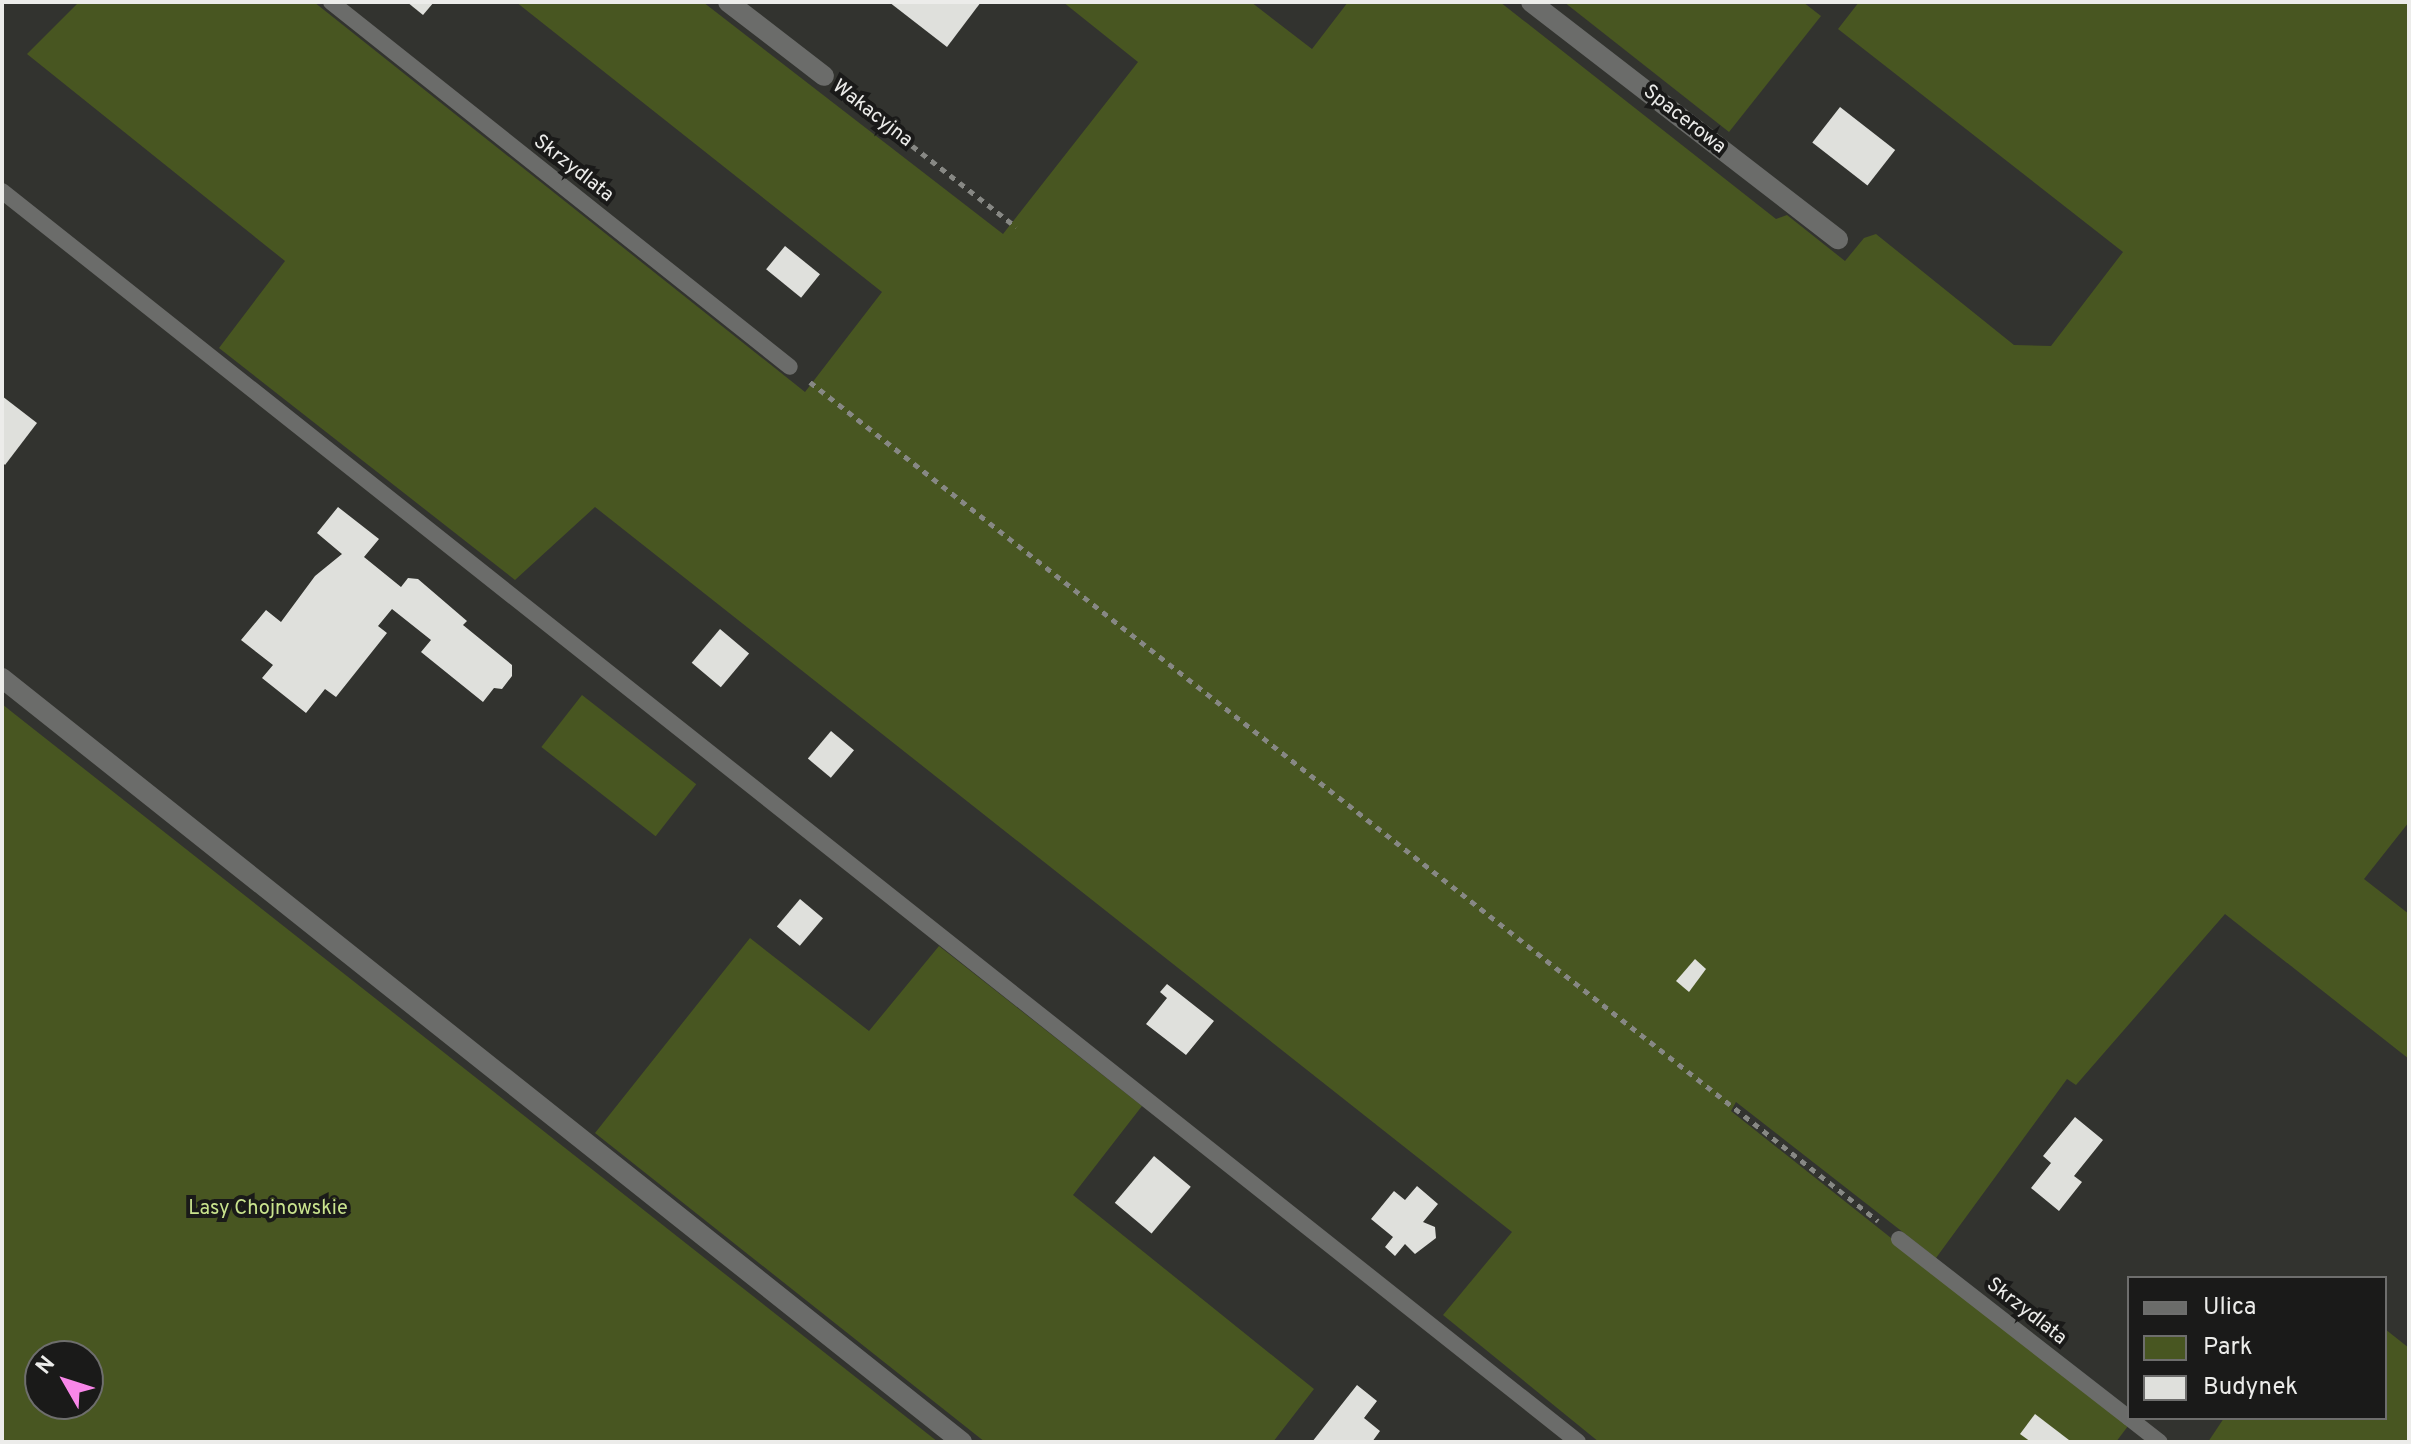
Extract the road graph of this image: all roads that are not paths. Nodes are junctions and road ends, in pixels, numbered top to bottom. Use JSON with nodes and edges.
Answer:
{"nodes":[{"id":1,"x":331,"y":2,"type":"edge"},
{"id":2,"x":728,"y":2,"type":"edge"},
{"id":3,"x":1531,"y":2,"type":"edge"},
{"id":4,"x":824,"y":76,"type":"road end"},
{"id":5,"x":2,"y":191,"type":"edge"},
{"id":6,"x":1838,"y":239,"type":"dead end"},
{"id":7,"x":790,"y":367,"type":"road end"},
{"id":8,"x":2,"y":678,"type":"edge"},
{"id":9,"x":1899,"y":1239,"type":"road end"},
{"id":10,"x":2127,"y":1416,"type":"edge"},
{"id":11,"x":2132,"y":1420,"type":"edge"},
{"id":12,"x":962,"y":1442,"type":"edge"},
{"id":13,"x":1578,"y":1442,"type":"edge"},
{"id":14,"x":2160,"y":1442,"type":"edge"}],
"edges":[{"from":1,"to":7,"type":"lane","name":"Skrzydlata"},
{"from":2,"to":4,"type":"street","name":"Wakacyjna"},
{"from":3,"to":6,"type":"street","name":"Spacerowa"},
{"from":5,"to":13,"type":"lane"},
{"from":8,"to":12,"type":"street"},
{"from":9,"to":10,"type":"lane","name":"Skrzydlata"},
{"from":11,"to":14,"type":"lane","name":"Skrzydlata"}]}
